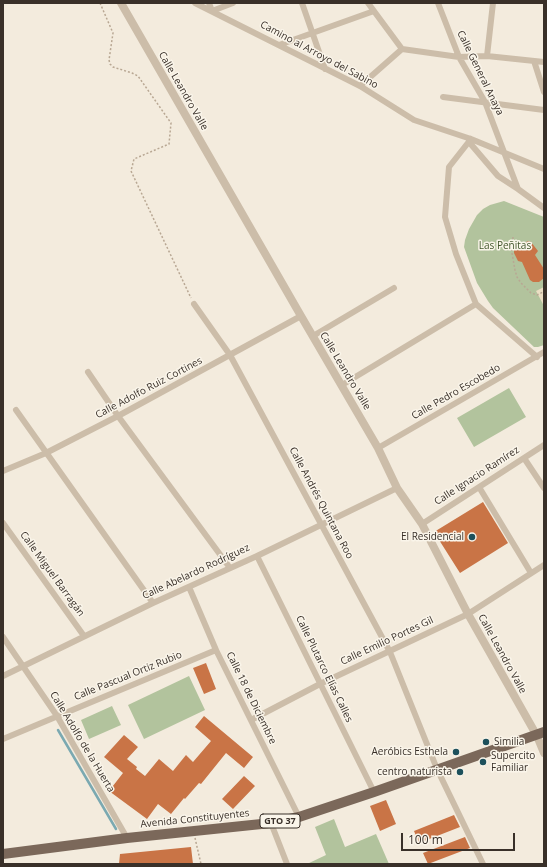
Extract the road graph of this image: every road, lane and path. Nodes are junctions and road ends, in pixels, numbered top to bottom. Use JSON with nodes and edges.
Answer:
{"nodes":[{"id":1,"x":100,"y":3,"type":"edge"},
{"id":2,"x":121,"y":3,"type":"edge"},
{"id":3,"x":195,"y":3,"type":"edge"},
{"id":4,"x":209,"y":3,"type":"edge"},
{"id":5,"x":233,"y":3,"type":"edge"},
{"id":6,"x":302,"y":3,"type":"edge"},
{"id":7,"x":368,"y":3,"type":"edge"},
{"id":8,"x":438,"y":3,"type":"edge"},
{"id":9,"x":493,"y":3,"type":"edge"},
{"id":10,"x":212,"y":11,"type":"junction"},
{"id":11,"x":374,"y":12,"type":"junction"},
{"id":12,"x":313,"y":34,"type":"junction"},
{"id":13,"x":280,"y":46,"type":"junction"},
{"id":14,"x":402,"y":49,"type":"junction"},
{"id":15,"x":488,"y":56,"type":"junction"},
{"id":16,"x":459,"y":57,"type":"junction"},
{"id":17,"x":534,"y":61,"type":"junction"},
{"id":18,"x":544,"y":62,"type":"edge"},
{"id":19,"x":325,"y":69,"type":"junction"},
{"id":20,"x":360,"y":86,"type":"junction"},
{"id":21,"x":544,"y":92,"type":"edge"},
{"id":22,"x":443,"y":97,"type":"dead end"},
{"id":23,"x":485,"y":102,"type":"junction"},
{"id":24,"x":544,"y":110,"type":"edge"},
{"id":25,"x":470,"y":141,"type":"junction"},
{"id":26,"x":504,"y":152,"type":"junction"},
{"id":27,"x":544,"y":170,"type":"edge"},
{"id":28,"x":518,"y":189,"type":"junction"},
{"id":29,"x":544,"y":208,"type":"edge"},
{"id":30,"x":513,"y":237,"type":"dead end"},
{"id":31,"x":394,"y":288,"type":"dead end"},
{"id":32,"x":544,"y":292,"type":"edge"},
{"id":33,"x":194,"y":304,"type":"joint"},
{"id":34,"x":476,"y":304,"type":"junction"},
{"id":35,"x":301,"y":316,"type":"junction"},
{"id":36,"x":312,"y":336,"type":"junction"},
{"id":37,"x":544,"y":352,"type":"edge"},
{"id":38,"x":230,"y":355,"type":"junction"},
{"id":39,"x":537,"y":356,"type":"junction"},
{"id":40,"x":88,"y":372,"type":"dead end"},
{"id":41,"x":342,"y":385,"type":"junction"},
{"id":42,"x":16,"y":410,"type":"dead end"},
{"id":43,"x":118,"y":416,"type":"junction"},
{"id":44,"x":544,"y":445,"type":"edge"},
{"id":45,"x":378,"y":448,"type":"junction"},
{"id":46,"x":46,"y":453,"type":"junction"},
{"id":47,"x":524,"y":458,"type":"junction"},
{"id":48,"x":3,"y":471,"type":"edge"},
{"id":49,"x":479,"y":487,"type":"junction"},
{"id":50,"x":397,"y":488,"type":"junction"},
{"id":51,"x":544,"y":488,"type":"edge"},
{"id":52,"x":3,"y":524,"type":"edge"},
{"id":53,"x":422,"y":524,"type":"junction"},
{"id":54,"x":321,"y":525,"type":"junction"},
{"id":55,"x":257,"y":556,"type":"junction"},
{"id":56,"x":544,"y":565,"type":"edge"},
{"id":57,"x":230,"y":568,"type":"junction"},
{"id":58,"x":531,"y":573,"type":"junction"},
{"id":59,"x":189,"y":587,"type":"junction"},
{"id":60,"x":153,"y":603,"type":"junction"},
{"id":61,"x":468,"y":614,"type":"junction"},
{"id":62,"x":84,"y":636,"type":"junction"},
{"id":63,"x":3,"y":637,"type":"edge"},
{"id":64,"x":216,"y":650,"type":"junction"},
{"id":65,"x":390,"y":652,"type":"junction"},
{"id":66,"x":22,"y":666,"type":"junction"},
{"id":67,"x":3,"y":676,"type":"edge"},
{"id":68,"x":320,"y":684,"type":"junction"},
{"id":69,"x":57,"y":716,"type":"junction"},
{"id":70,"x":251,"y":720,"type":"junction"},
{"id":71,"x":540,"y":734,"type":"edge"},
{"id":72,"x":3,"y":739,"type":"edge"},
{"id":73,"x":544,"y":753,"type":"edge"},
{"id":74,"x":437,"y":769,"type":"junction"},
{"id":75,"x":374,"y":792,"type":"junction"},
{"id":76,"x":299,"y":817,"type":"junction"},
{"id":77,"x":271,"y":823,"type":"junction"},
{"id":78,"x":194,"y":831,"type":"junction"},
{"id":79,"x":127,"y":838,"type":"junction"},
{"id":80,"x":3,"y":854,"type":"edge"},
{"id":81,"x":201,"y":864,"type":"edge"},
{"id":82,"x":287,"y":864,"type":"edge"},
{"id":83,"x":483,"y":864,"type":"edge"}],
"edges":[{"from":1,"to":33,"type":"path"},
{"from":2,"to":35,"type":"street","name":"Calle Leandro Valle"},
{"from":3,"to":10,"type":"street","name":"Camino al Arroyo del Sabino"},
{"from":4,"to":10,"type":"street"},
{"from":5,"to":10,"type":"street"},
{"from":6,"to":12,"type":"street"},
{"from":7,"to":11,"type":"street"},
{"from":8,"to":16,"type":"street","name":"Calle General Anaya"},
{"from":9,"to":15,"type":"street"},
{"from":10,"to":13,"type":"street","name":"Camino al Arroyo del Sabino"},
{"from":11,"to":12,"type":"street"},
{"from":11,"to":14,"type":"street"},
{"from":12,"to":13,"type":"street"},
{"from":12,"to":19,"type":"street"},
{"from":13,"to":19,"type":"street","name":"Camino al Arroyo del Sabino"},
{"from":14,"to":16,"type":"street"},
{"from":14,"to":20,"type":"street"},
{"from":15,"to":16,"type":"street"},
{"from":15,"to":17,"type":"street"},
{"from":16,"to":23,"type":"street","name":"Calle General Anaya"},
{"from":17,"to":18,"type":"street"},
{"from":17,"to":21,"type":"street"},
{"from":19,"to":20,"type":"street","name":"Camino al Arroyo del Sabino"},
{"from":20,"to":25,"type":"street","name":"Camino al Arroyo del Sabino"},
{"from":22,"to":23,"type":"street"},
{"from":23,"to":24,"type":"street"},
{"from":23,"to":26,"type":"street","name":"Calle General Anaya"},
{"from":25,"to":26,"type":"street","name":"Camino al Arroyo del Sabino"},
{"from":25,"to":28,"type":"street"},
{"from":25,"to":34,"type":"street"},
{"from":26,"to":27,"type":"street","name":"Camino al Arroyo del Sabino"},
{"from":26,"to":28,"type":"street","name":"Calle General Anaya"},
{"from":28,"to":29,"type":"street"},
{"from":30,"to":32,"type":"path"},
{"from":31,"to":36,"type":"street"},
{"from":33,"to":38,"type":"street","name":"Calle Andrés Quintana Roo"},
{"from":34,"to":39,"type":"street"},
{"from":34,"to":41,"type":"street"},
{"from":35,"to":36,"type":"street","name":"Calle Leandro Valle"},
{"from":35,"to":38,"type":"street","name":"Calle Adolfo Ruiz Cortines"},
{"from":36,"to":41,"type":"street","name":"Calle Leandro Valle"},
{"from":37,"to":39,"type":"street","name":"Calle Pedro Escobedo"},
{"from":38,"to":43,"type":"street","name":"Calle Adolfo Ruiz Cortines"},
{"from":38,"to":54,"type":"street","name":"Calle Andrés Quintana Roo"},
{"from":39,"to":45,"type":"street","name":"Calle Pedro Escobedo"},
{"from":40,"to":43,"type":"street"},
{"from":41,"to":45,"type":"street","name":"Calle Leandro Valle"},
{"from":42,"to":46,"type":"street"},
{"from":43,"to":46,"type":"street","name":"Calle Adolfo Ruiz Cortines"},
{"from":43,"to":57,"type":"street"},
{"from":44,"to":47,"type":"street","name":"Calle Ignacio Ramírez"},
{"from":45,"to":50,"type":"street","name":"Calle Leandro Valle"},
{"from":46,"to":48,"type":"street","name":"Calle Adolfo Ruiz Cortines"},
{"from":46,"to":60,"type":"street"},
{"from":47,"to":49,"type":"street","name":"Calle Ignacio Ramírez"},
{"from":47,"to":51,"type":"street"},
{"from":49,"to":53,"type":"street","name":"Calle Ignacio Ramírez"},
{"from":49,"to":58,"type":"street"},
{"from":50,"to":53,"type":"street","name":"Calle Leandro Valle"},
{"from":50,"to":54,"type":"street","name":"Calle Abelardo Rodríguez"},
{"from":52,"to":62,"type":"street","name":"Calle Miguel Barragán"},
{"from":53,"to":61,"type":"street","name":"Calle Leandro Valle"},
{"from":54,"to":55,"type":"street","name":"Calle Abelardo Rodríguez"},
{"from":54,"to":65,"type":"street","name":"Calle Andrés Quintana Roo"},
{"from":55,"to":57,"type":"street","name":"Calle Abelardo Rodríguez"},
{"from":55,"to":68,"type":"street","name":"Calle Plutarco Elías Calles"},
{"from":56,"to":58,"type":"street","name":"Calle Emilio Portes Gil"},
{"from":57,"to":59,"type":"street","name":"Calle Abelardo Rodríguez"},
{"from":58,"to":61,"type":"street","name":"Calle Emilio Portes Gil"},
{"from":59,"to":60,"type":"street","name":"Calle Abelardo Rodríguez"},
{"from":59,"to":64,"type":"street","name":"Calle 18 de Diciembre"},
{"from":60,"to":62,"type":"street","name":"Calle Abelardo Rodríguez"},
{"from":61,"to":65,"type":"street","name":"Calle Emilio Portes Gil"},
{"from":61,"to":71,"type":"street","name":"Calle Leandro Valle"},
{"from":62,"to":66,"type":"street","name":"Calle Abelardo Rodríguez"},
{"from":63,"to":66,"type":"street","name":"Calle Adolfo de la Huerta"},
{"from":64,"to":69,"type":"street","name":"Calle Pascual Ortiz Rubio"},
{"from":64,"to":70,"type":"street","name":"Calle 18 de Diciembre"},
{"from":65,"to":68,"type":"street","name":"Calle Emilio Portes Gil"},
{"from":65,"to":74,"type":"street","name":"Calle Andrés Quintana Roo"},
{"from":66,"to":67,"type":"street","name":"Calle Abelardo Rodríguez"},
{"from":66,"to":69,"type":"street","name":"Calle Adolfo de la Huerta"},
{"from":68,"to":70,"type":"street","name":"Calle Emilio Portes Gil"},
{"from":68,"to":75,"type":"street","name":"Calle Plutarco Elías Calles"},
{"from":69,"to":72,"type":"street","name":"Calle Pascual Ortiz Rubio"},
{"from":69,"to":79,"type":"street","name":"Calle Adolfo de la Huerta"},
{"from":70,"to":76,"type":"street","name":"Calle 18 de Diciembre"},
{"from":71,"to":73,"type":"street","name":"Calle Leandro Valle"},
{"from":71,"to":74,"type":"main road","name":"Avenida Constituyentes","number":"GTO 37"},
{"from":74,"to":75,"type":"main road","name":"Avenida Constituyentes","number":"GTO 37"},
{"from":74,"to":83,"type":"street","name":"Calle Andrés Quintana Roo"},
{"from":75,"to":76,"type":"main road","name":"Avenida Constituyentes","number":"GTO 37"},
{"from":76,"to":77,"type":"main road","name":"Avenida Constituyentes","number":"GTO 37"},
{"from":77,"to":78,"type":"main road","name":"Avenida Constituyentes","number":"GTO 37"},
{"from":77,"to":82,"type":"street"},
{"from":78,"to":79,"type":"main road","name":"Avenida Constituyentes","number":"GTO 37"},
{"from":78,"to":81,"type":"path"},
{"from":79,"to":80,"type":"main road","name":"Avenida Constituyentes","number":"GTO 37"}]}
